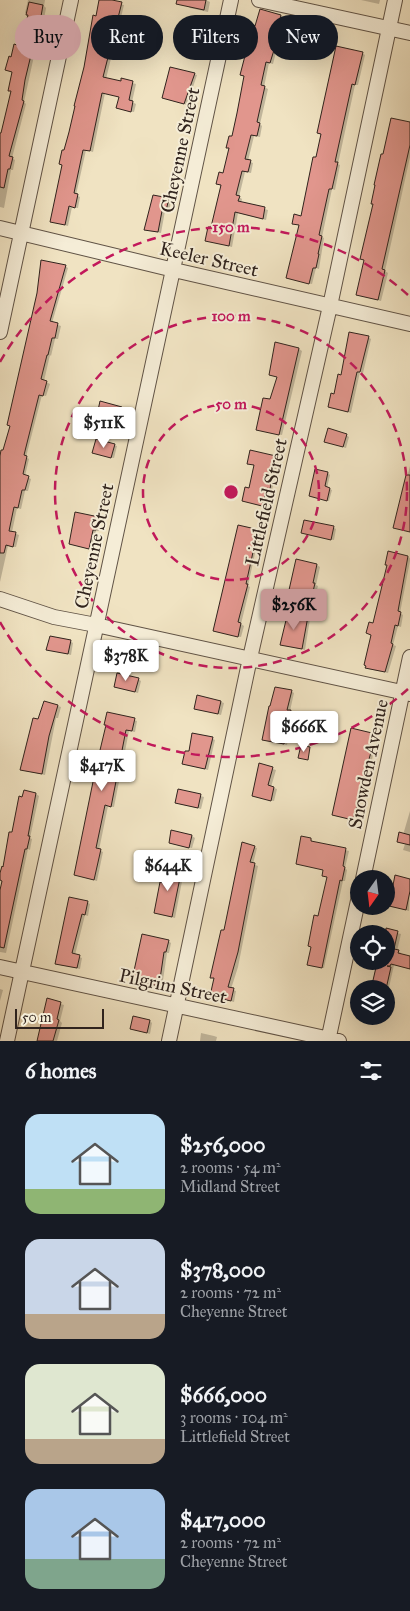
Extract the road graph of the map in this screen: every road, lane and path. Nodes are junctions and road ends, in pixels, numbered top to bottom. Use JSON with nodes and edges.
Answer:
{"nodes":[{"id":1,"x":71,"y":0,"type":"edge"},
{"id":2,"x":231,"y":0,"type":"edge"},
{"id":3,"x":259,"y":0,"type":"edge"},
{"id":4,"x":395,"y":0,"type":"edge"},
{"id":5,"x":388,"y":28,"type":"junction"},
{"id":6,"x":410,"y":33,"type":"edge"},
{"id":7,"x":0,"y":228,"type":"edge"},
{"id":8,"x":22,"y":233,"type":"junction"},
{"id":9,"x":174,"y":270,"type":"junction"},
{"id":10,"x":330,"y":306,"type":"junction"},
{"id":11,"x":410,"y":324,"type":"edge"},
{"id":12,"x":0,"y":332,"type":"edge"},
{"id":13,"x":0,"y":600,"type":"edge"},
{"id":14,"x":96,"y":625,"type":"junction"},
{"id":15,"x":410,"y":657,"type":"edge"},
{"id":16,"x":250,"y":658,"type":"junction"},
{"id":17,"x":406,"y":693,"type":"edge"},
{"id":18,"x":364,"y":870,"type":"edge"},
{"id":19,"x":355,"y":915,"type":"edge"},
{"id":20,"x":0,"y":967,"type":"edge"},
{"id":21,"x":22,"y":972,"type":"junction"},
{"id":22,"x":177,"y":1005,"type":"junction"},
{"id":23,"x":332,"y":1040,"type":"edge"},
{"id":24,"x":7,"y":1041,"type":"edge"},
{"id":25,"x":169,"y":1041,"type":"edge"}],
"edges":[{"from":1,"to":8,"type":"street"},
{"from":2,"to":9,"type":"street","name":"Cheyenne Street"},
{"from":3,"to":5,"type":"street"},
{"from":4,"to":5,"type":"street","name":"Littlefield Street"},
{"from":5,"to":6,"type":"street"},
{"from":5,"to":10,"type":"street","name":"Littlefield Street"},
{"from":7,"to":8,"type":"street","name":"Keeler Street"},
{"from":8,"to":9,"type":"street","name":"Keeler Street"},
{"from":8,"to":12,"type":"street"},
{"from":9,"to":10,"type":"street","name":"Keeler Street"},
{"from":9,"to":14,"type":"street","name":"Cheyenne Street"},
{"from":10,"to":11,"type":"street","name":"Keeler Street"},
{"from":10,"to":16,"type":"street","name":"Littlefield Street"},
{"from":13,"to":14,"type":"street"},
{"from":14,"to":16,"type":"street"},
{"from":14,"to":21,"type":"street","name":"Cheyenne Street"},
{"from":15,"to":17,"type":"street","name":"Snowden Avenue"},
{"from":16,"to":17,"type":"street"},
{"from":16,"to":22,"type":"street","name":"Littlefield Street"},
{"from":17,"to":18,"type":"street","name":"Snowden Avenue"},
{"from":19,"to":23,"type":"street"},
{"from":20,"to":21,"type":"street","name":"Pilgrim Street"},
{"from":21,"to":22,"type":"street","name":"Pilgrim Street"},
{"from":21,"to":24,"type":"street","name":"Cheyenne Street"},
{"from":22,"to":23,"type":"street","name":"Pilgrim Street"},
{"from":22,"to":25,"type":"street","name":"Littlefield Street"}]}
